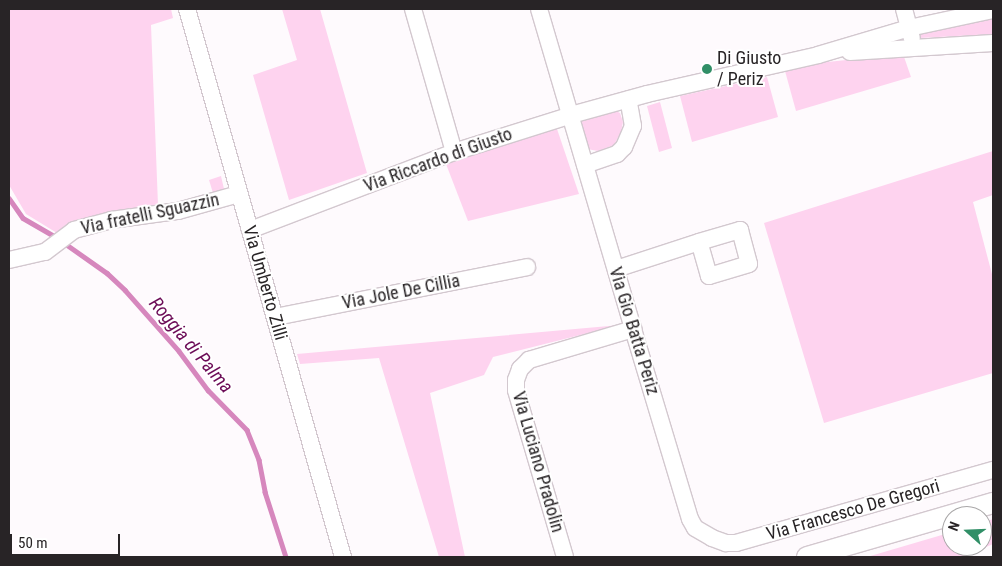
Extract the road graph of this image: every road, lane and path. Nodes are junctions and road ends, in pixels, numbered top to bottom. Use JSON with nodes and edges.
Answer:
{"nodes":[{"id":1,"x":187,"y":9,"type":"edge"},
{"id":2,"x":413,"y":9,"type":"edge"},
{"id":3,"x":539,"y":9,"type":"edge"},
{"id":4,"x":904,"y":9,"type":"edge"},
{"id":5,"x":993,"y":10,"type":"edge"},
{"id":6,"x":909,"y":28,"type":"junction"},
{"id":7,"x":993,"y":43,"type":"edge"},
{"id":8,"x":914,"y":47,"type":"junction"},
{"id":9,"x":818,"y":55,"type":"junction"},
{"id":10,"x":628,"y":99,"type":"junction"},
{"id":11,"x":571,"y":115,"type":"junction"},
{"id":12,"x":454,"y":152,"type":"junction"},
{"id":13,"x":585,"y":165,"type":"junction"},
{"id":14,"x":240,"y":194,"type":"junction"},
{"id":15,"x":250,"y":230,"type":"junction"},
{"id":16,"x":700,"y":242,"type":"dead end"},
{"id":17,"x":9,"y":260,"type":"edge"},
{"id":18,"x":527,"y":267,"type":"dead end"},
{"id":19,"x":616,"y":269,"type":"junction"},
{"id":20,"x":275,"y":317,"type":"junction"},
{"id":21,"x":633,"y":329,"type":"junction"},
{"id":22,"x":993,"y":470,"type":"edge"},
{"id":23,"x":993,"y":503,"type":"edge"},
{"id":24,"x":712,"y":538,"type":"joint"},
{"id":25,"x":343,"y":557,"type":"edge"},
{"id":26,"x":565,"y":557,"type":"edge"},
{"id":27,"x":807,"y":557,"type":"edge"}],
"edges":[{"from":1,"to":14,"type":"street","name":"Via Umberto Zilli"},
{"from":2,"to":12,"type":"street"},
{"from":3,"to":11,"type":"street","name":"Via Gio Batta Periz"},
{"from":4,"to":6,"type":"street"},
{"from":5,"to":6,"type":"street","name":"Via Riccardo di Giusto"},
{"from":6,"to":8,"type":"street"},
{"from":6,"to":9,"type":"street","name":"Via Riccardo di Giusto"},
{"from":7,"to":8,"type":"street","name":"Via Riccardo di Giusto"},
{"from":8,"to":9,"type":"street","name":"Via Riccardo di Giusto"},
{"from":9,"to":10,"type":"street","name":"Via Riccardo di Giusto"},
{"from":10,"to":11,"type":"street","name":"Via Riccardo di Giusto"},
{"from":10,"to":13,"type":"street"},
{"from":11,"to":12,"type":"street","name":"Via Riccardo di Giusto"},
{"from":11,"to":13,"type":"street","name":"Via Gio Batta Periz"},
{"from":12,"to":15,"type":"street","name":"Via Riccardo di Giusto"},
{"from":13,"to":19,"type":"street","name":"Via Gio Batta Periz"},
{"from":14,"to":15,"type":"street","name":"Via Umberto Zilli"},
{"from":14,"to":17,"type":"street","name":"Via fratelli Sguazzin"},
{"from":15,"to":20,"type":"street","name":"Via Umberto Zilli"},
{"from":16,"to":19,"type":"street"},
{"from":18,"to":20,"type":"street","name":"Via Jole De Cillia"},
{"from":19,"to":21,"type":"street","name":"Via Gio Batta Periz"},
{"from":20,"to":25,"type":"street","name":"Via Umberto Zilli"},
{"from":21,"to":24,"type":"street","name":"Via Gio Batta Periz"},
{"from":21,"to":26,"type":"street","name":"Via Luciano Pradolin"},
{"from":22,"to":24,"type":"street","name":"Via Francesco De Gregori"},
{"from":23,"to":27,"type":"street"}]}
